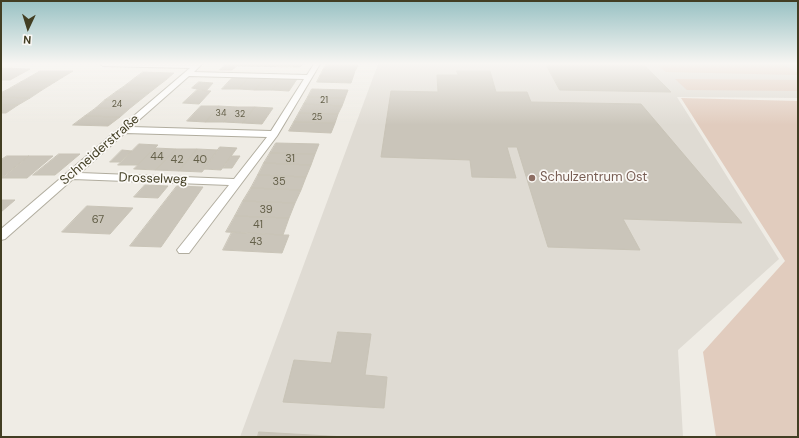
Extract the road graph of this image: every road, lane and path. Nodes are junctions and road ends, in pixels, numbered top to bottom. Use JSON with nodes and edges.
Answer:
{"nodes":[{"id":1,"x":176,"y":84,"type":"edge"},
{"id":2,"x":305,"y":84,"type":"edge"},
{"id":3,"x":124,"y":130,"type":"junction"},
{"id":4,"x":274,"y":134,"type":"junction"},
{"id":5,"x":71,"y":176,"type":"junction"},
{"id":6,"x":236,"y":182,"type":"junction"},
{"id":7,"x":1,"y":236,"type":"edge"},
{"id":8,"x":184,"y":250,"type":"dead end"}],
"edges":[{"from":1,"to":3,"type":"street","name":"Schneiderstraße"},
{"from":2,"to":4,"type":"street"},
{"from":3,"to":4,"type":"street"},
{"from":3,"to":5,"type":"street","name":"Schneiderstraße"},
{"from":4,"to":6,"type":"street"},
{"from":5,"to":6,"type":"street","name":"Drosselweg"},
{"from":5,"to":7,"type":"street","name":"Schneiderstraße"},
{"from":6,"to":8,"type":"street"}]}
